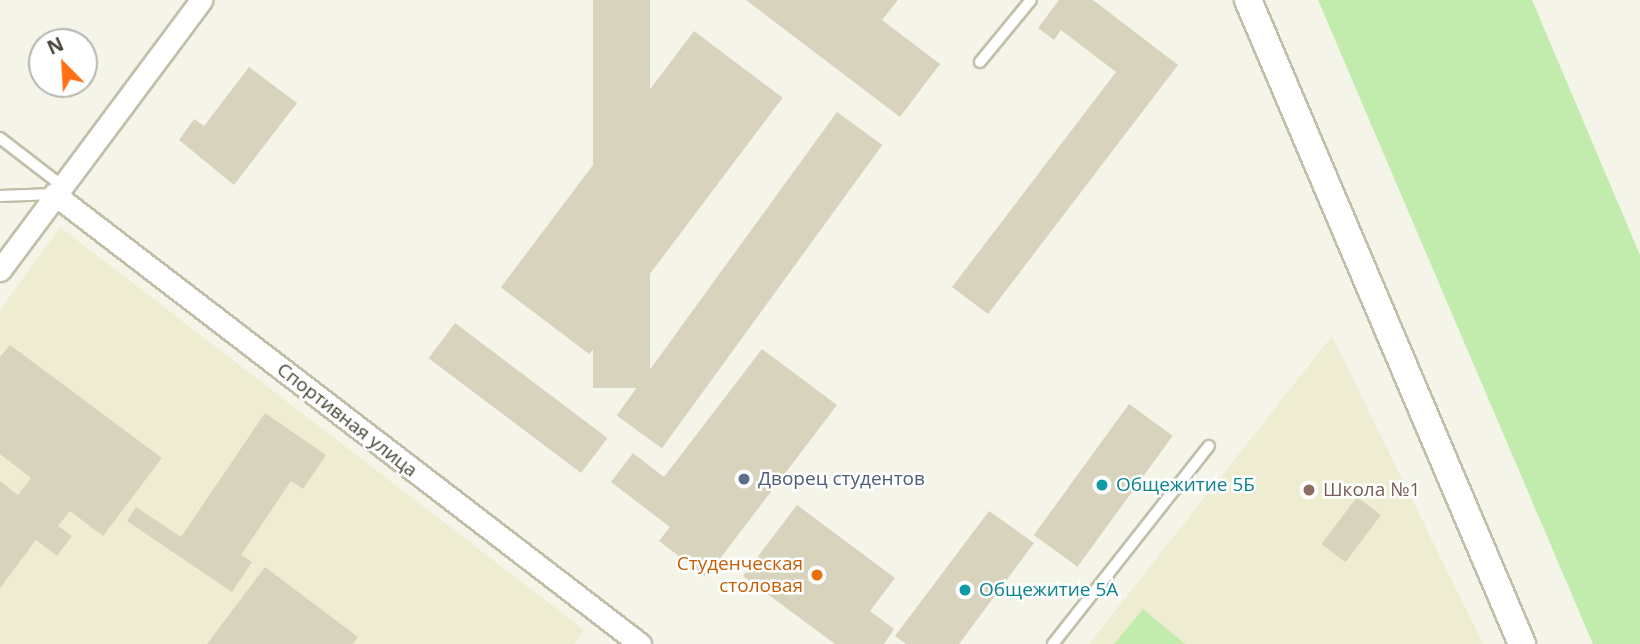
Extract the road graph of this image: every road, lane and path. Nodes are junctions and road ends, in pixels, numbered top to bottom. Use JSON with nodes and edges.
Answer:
{"nodes":[{"id":1,"x":201,"y":0,"type":"edge"},
{"id":2,"x":1031,"y":0,"type":"edge"},
{"id":3,"x":1248,"y":0,"type":"edge"},
{"id":4,"x":980,"y":62,"type":"dead end"},
{"id":5,"x":0,"y":138,"type":"edge"},
{"id":6,"x":57,"y":190,"type":"junction"},
{"id":7,"x":0,"y":195,"type":"edge"},
{"id":8,"x":0,"y":270,"type":"edge"},
{"id":9,"x":1209,"y":446,"type":"dead end"},
{"id":10,"x":640,"y":644,"type":"edge"},
{"id":11,"x":1053,"y":644,"type":"edge"},
{"id":12,"x":1522,"y":644,"type":"edge"}],
"edges":[{"from":1,"to":6,"type":"street"},
{"from":2,"to":4,"type":"lane"},
{"from":3,"to":12,"type":"street"},
{"from":5,"to":6,"type":"lane"},
{"from":6,"to":7,"type":"lane"},
{"from":6,"to":8,"type":"street"},
{"from":6,"to":10,"type":"street","name":"Спортивная улица"},
{"from":9,"to":11,"type":"lane"}]}
